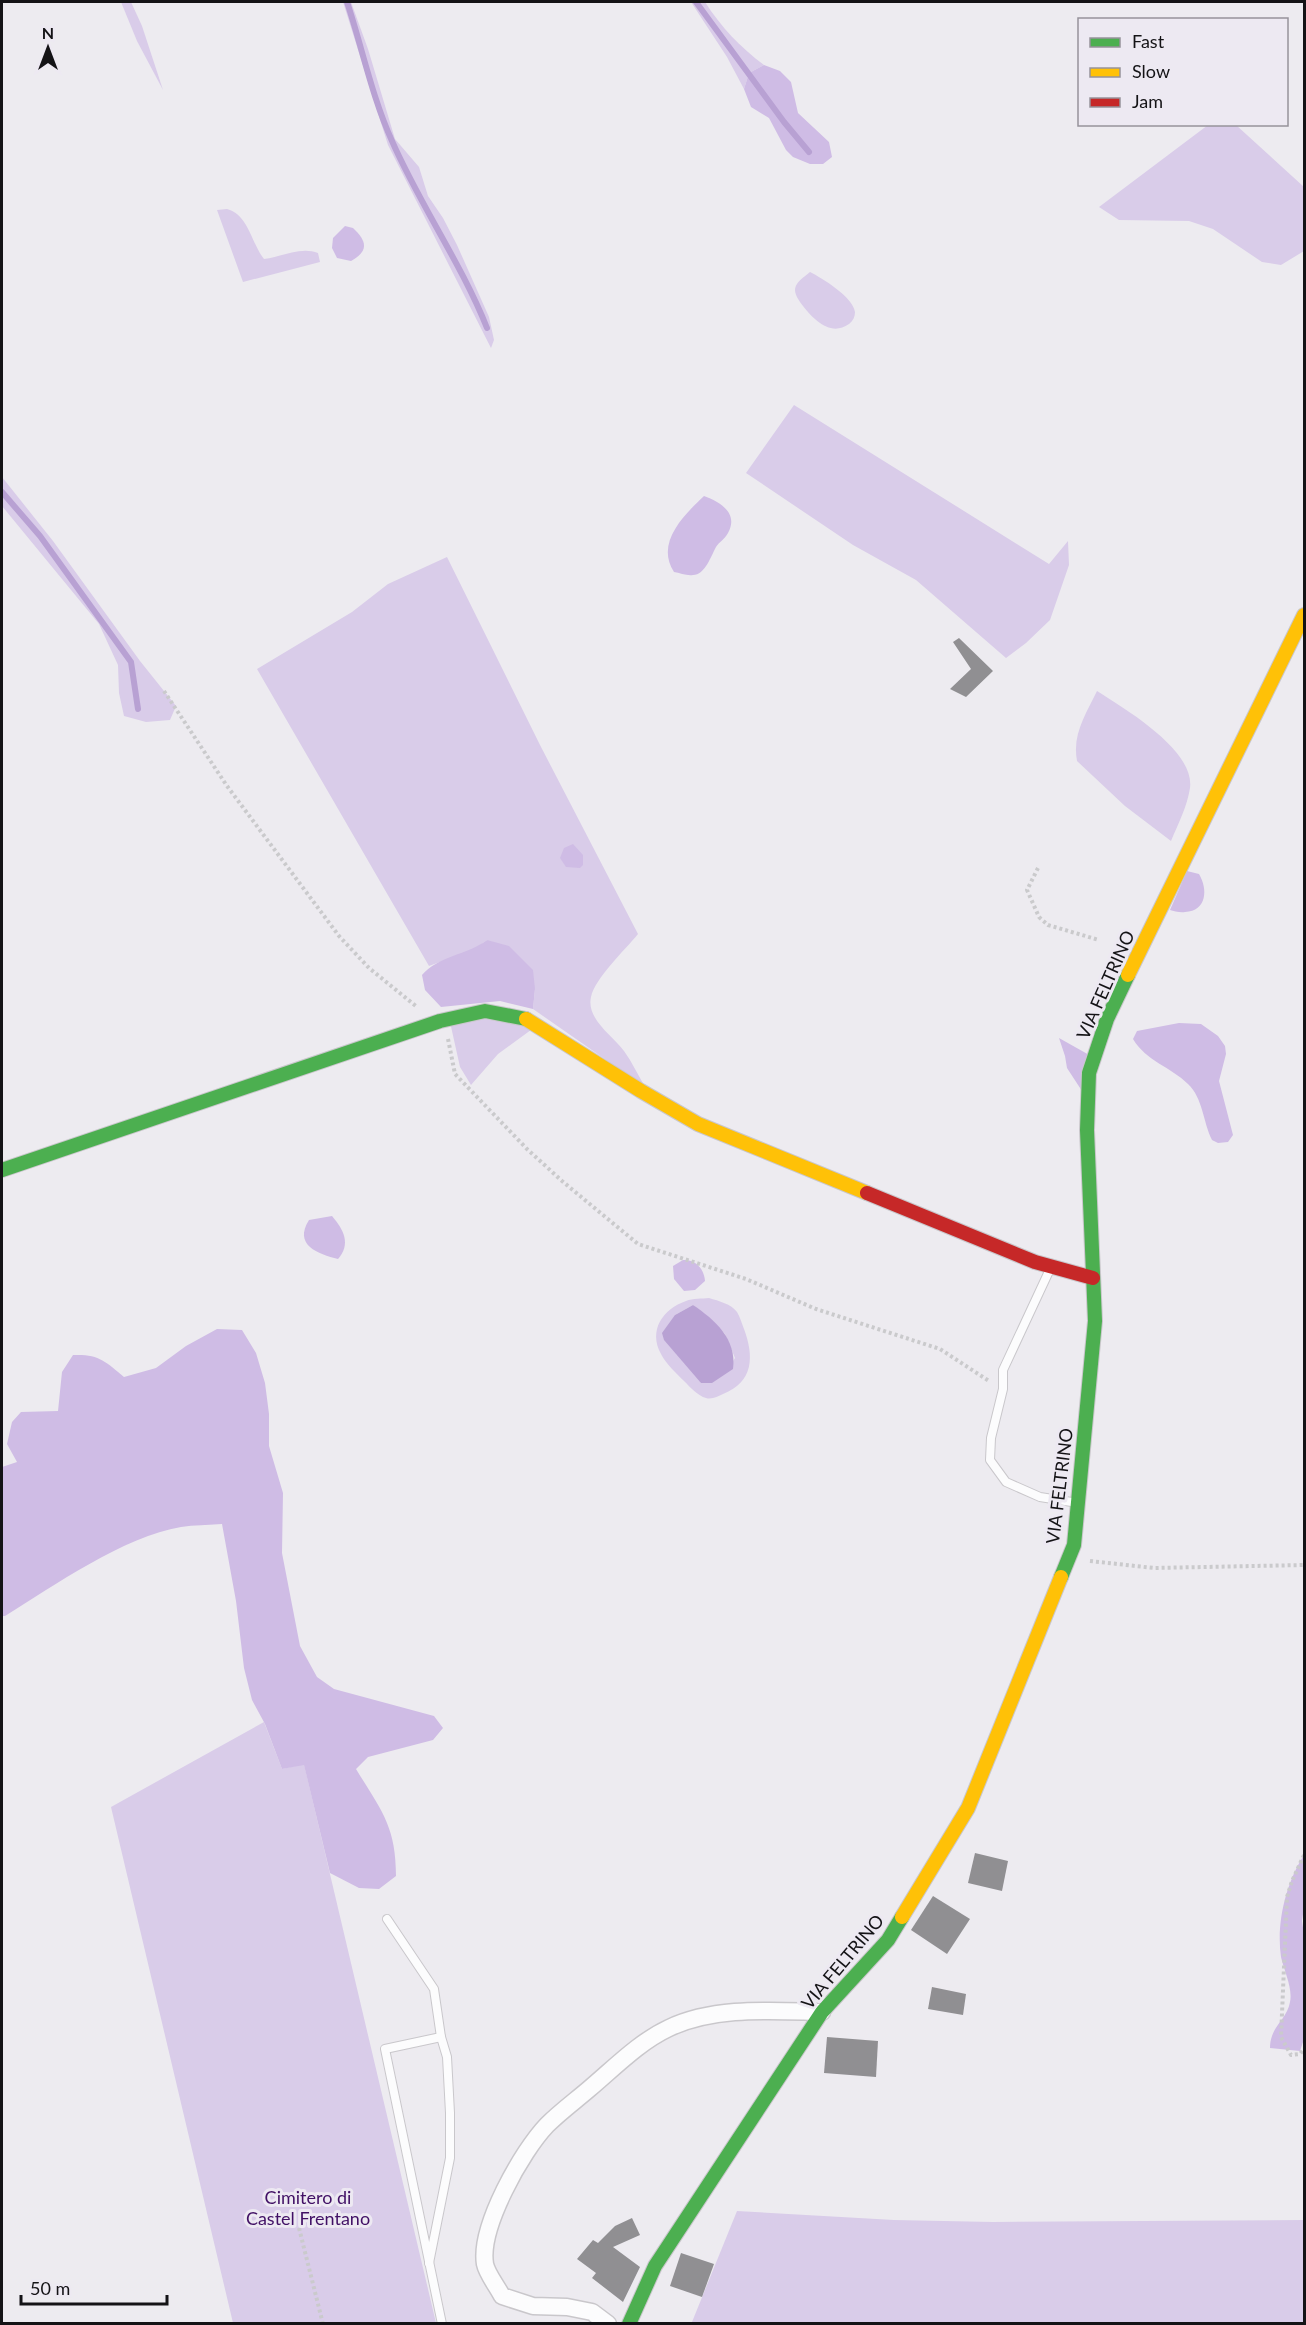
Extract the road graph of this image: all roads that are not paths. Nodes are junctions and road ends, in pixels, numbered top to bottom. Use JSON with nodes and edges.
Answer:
{"nodes":[{"id":1,"x":1305,"y":615,"type":"edge"},
{"id":2,"x":2,"y":1170,"type":"edge"},
{"id":3,"x":1051,"y":1266,"type":"junction"},
{"id":4,"x":1093,"y":1278,"type":"junction"},
{"id":5,"x":1078,"y":1503,"type":"junction"},
{"id":6,"x":387,"y":1919,"type":"dead end"},
{"id":7,"x":822,"y":2012,"type":"junction"},
{"id":8,"x":441,"y":2037,"type":"junction"},
{"id":9,"x":429,"y":2263,"type":"junction"},
{"id":10,"x":442,"y":2324,"type":"edge"},
{"id":11,"x":608,"y":2324,"type":"edge"},
{"id":12,"x":629,"y":2324,"type":"edge"}],
"edges":[{"from":1,"to":4,"type":"street","name":"VIA FELTRINO"},
{"from":2,"to":3,"type":"street"},
{"from":3,"to":4,"type":"street"},
{"from":3,"to":5,"type":"lane"},
{"from":4,"to":5,"type":"street","name":"VIA FELTRINO"},
{"from":5,"to":7,"type":"street","name":"VIA FELTRINO"},
{"from":6,"to":8,"type":"lane"},
{"from":7,"to":11,"type":"street"},
{"from":7,"to":12,"type":"street","name":"VIA FELTRINO"},
{"from":8,"to":9,"type":"lane"},
{"from":8,"to":9,"type":"lane"},
{"from":9,"to":10,"type":"lane"}]}
